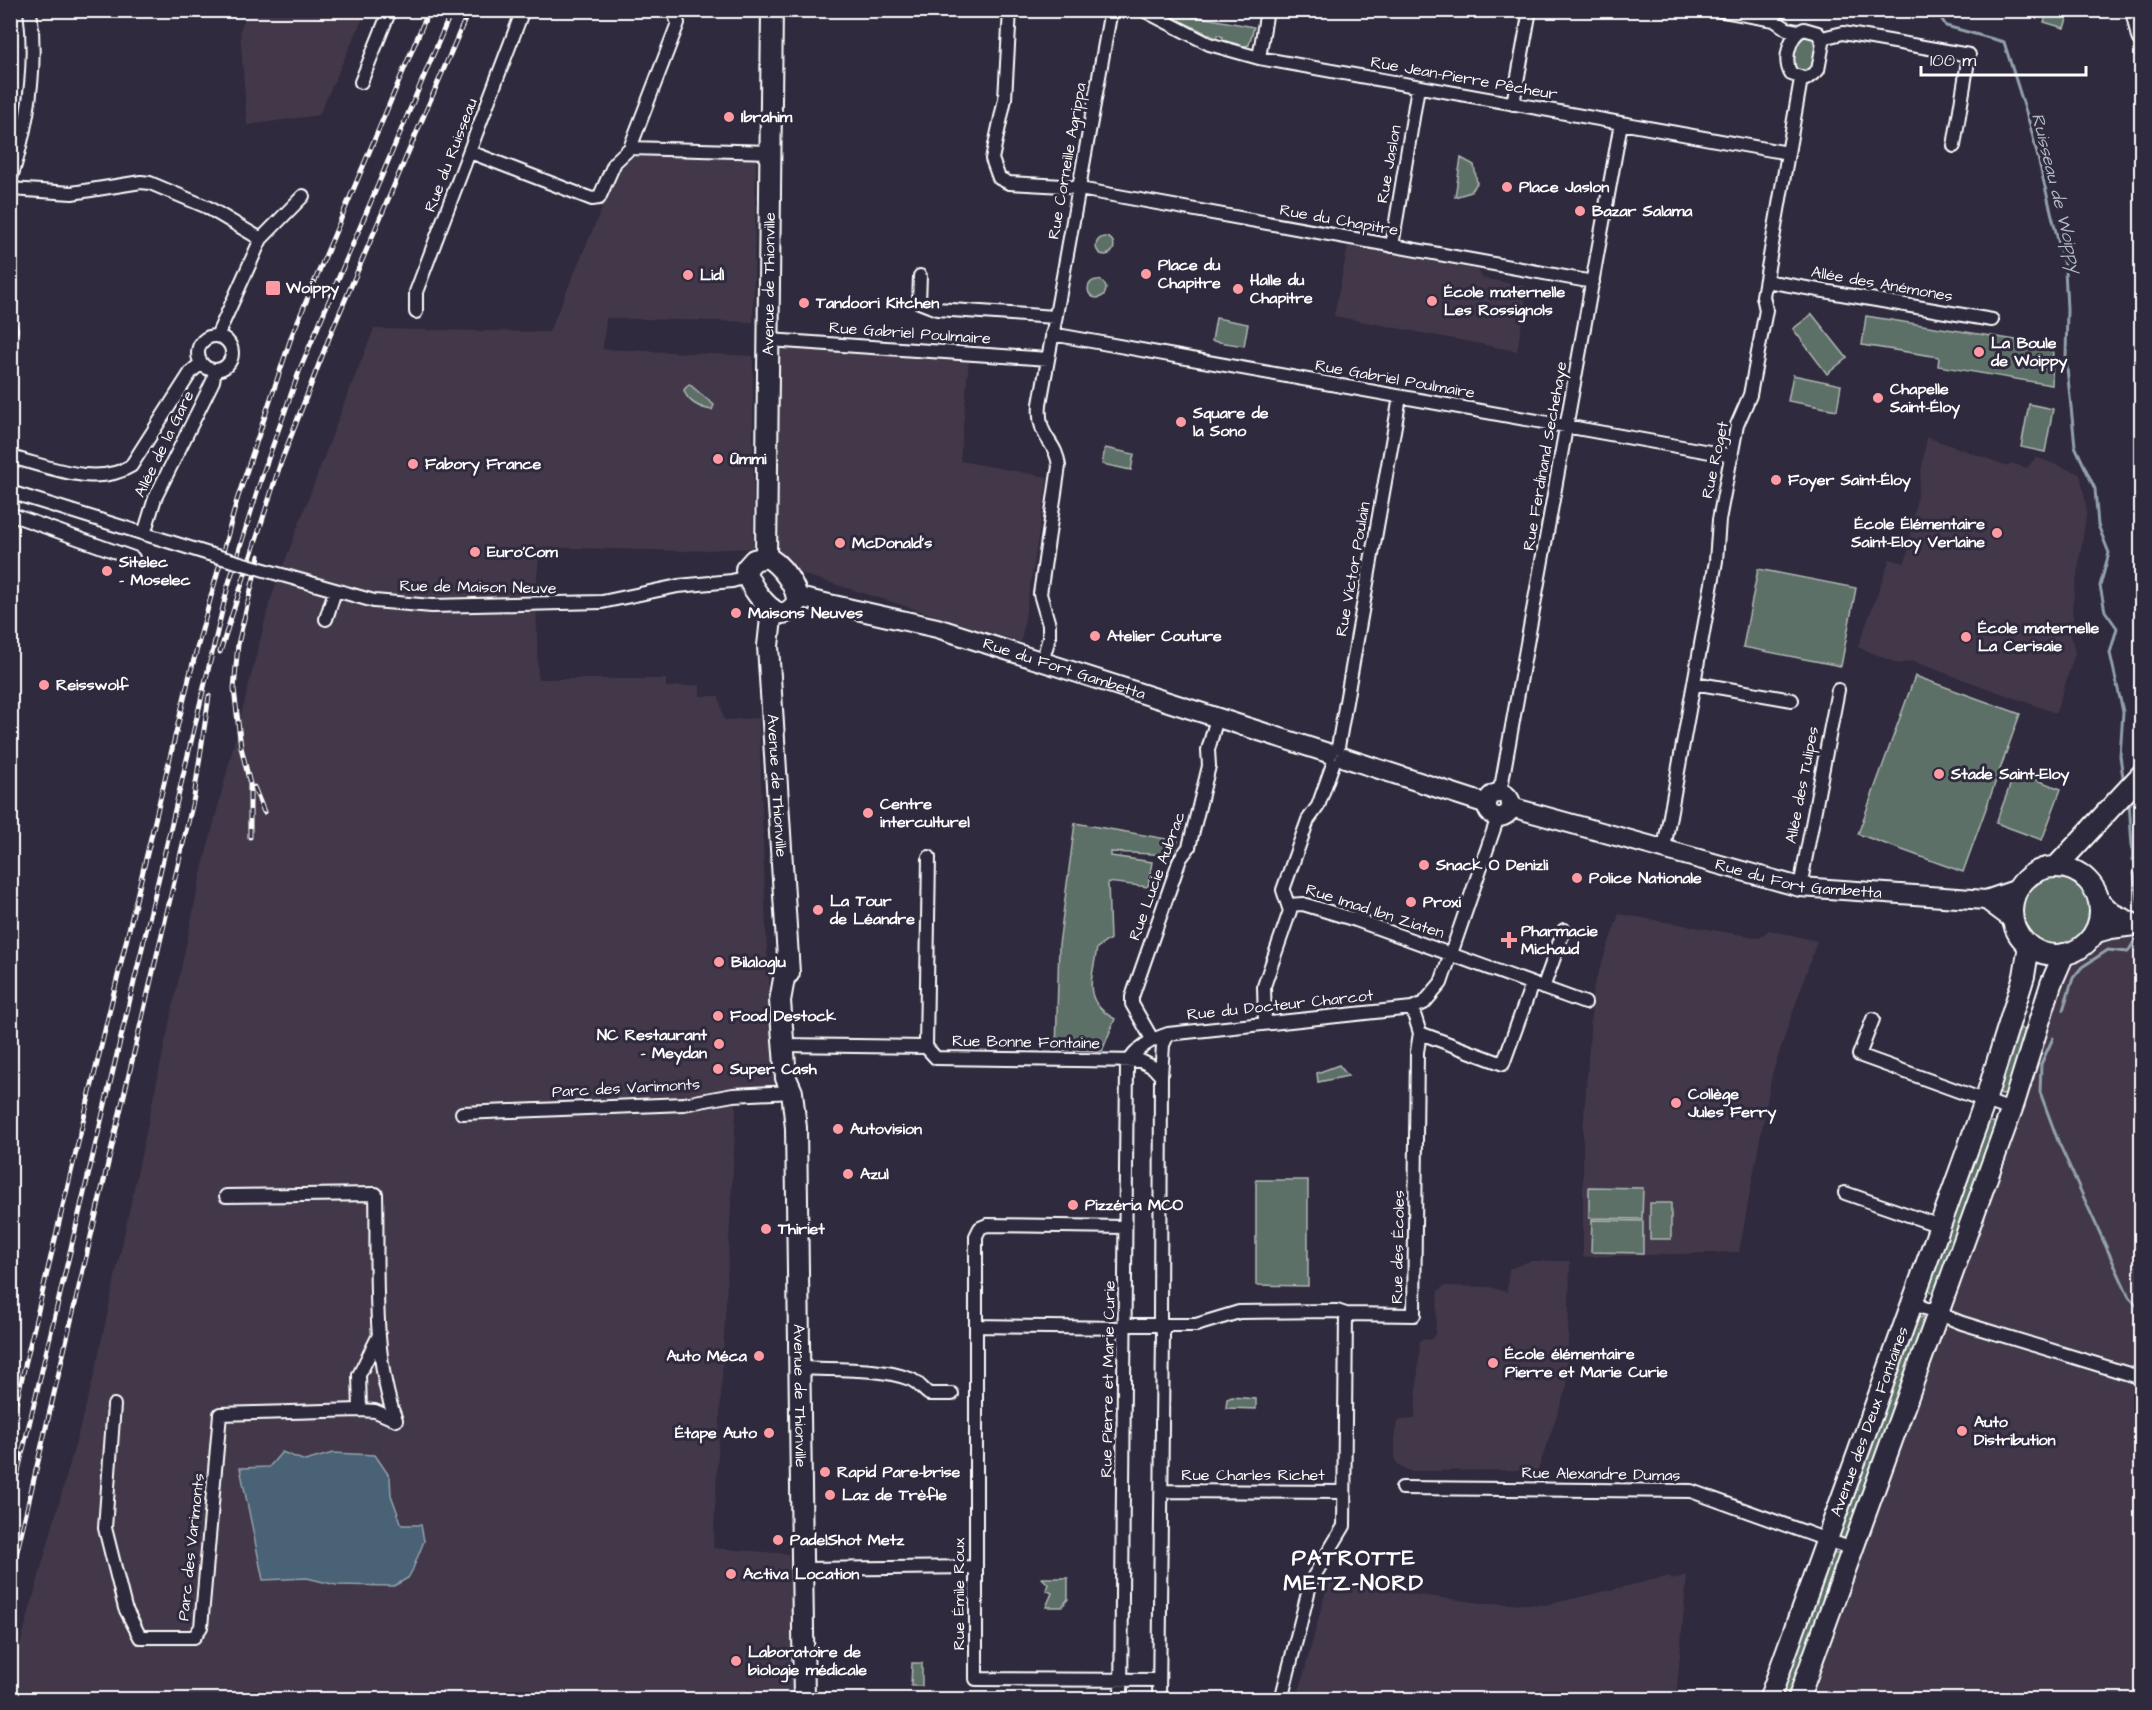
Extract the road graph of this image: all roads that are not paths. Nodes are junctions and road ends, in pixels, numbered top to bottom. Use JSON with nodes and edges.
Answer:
{"nodes":[{"id":1,"x":30,"y":10,"type":"edge"},
{"id":2,"x":390,"y":10,"type":"edge"},
{"id":3,"x":524,"y":10,"type":"edge"},
{"id":4,"x":772,"y":10,"type":"edge"},
{"id":5,"x":1010,"y":10,"type":"edge"},
{"id":6,"x":1111,"y":10,"type":"edge"},
{"id":7,"x":1143,"y":10,"type":"edge"},
{"id":8,"x":1267,"y":10,"type":"edge"},
{"id":9,"x":1530,"y":10,"type":"edge"},
{"id":10,"x":1718,"y":10,"type":"edge"},
{"id":11,"x":2136,"y":10,"type":"edge"},
{"id":12,"x":674,"y":13,"type":"dead end"},
{"id":13,"x":1798,"y":31,"type":"junction"},
{"id":14,"x":2142,"y":37,"type":"edge"},
{"id":15,"x":1822,"y":38,"type":"junction"},
{"id":16,"x":1259,"y":58,"type":"junction"},
{"id":17,"x":1801,"y":79,"type":"junction"},
{"id":18,"x":361,"y":82,"type":"dead end"},
{"id":19,"x":1418,"y":87,"type":"junction"},
{"id":20,"x":1513,"y":104,"type":"junction"},
{"id":21,"x":1621,"y":123,"type":"junction"},
{"id":22,"x":1954,"y":146,"type":"dead end"},
{"id":23,"x":630,"y":148,"type":"junction"},
{"id":24,"x":470,"y":152,"type":"junction"},
{"id":25,"x":771,"y":152,"type":"junction"},
{"id":26,"x":1788,"y":153,"type":"junction"},
{"id":27,"x":10,"y":181,"type":"edge"},
{"id":28,"x":10,"y":189,"type":"edge"},
{"id":29,"x":1079,"y":190,"type":"junction"},
{"id":30,"x":303,"y":196,"type":"dead end"},
{"id":31,"x":261,"y":239,"type":"junction"},
{"id":32,"x":1392,"y":246,"type":"junction"},
{"id":33,"x":920,"y":276,"type":"dead end"},
{"id":34,"x":1766,"y":281,"type":"junction"},
{"id":35,"x":1593,"y":282,"type":"junction"},
{"id":36,"x":416,"y":312,"type":"dead end"},
{"id":37,"x":1055,"y":317,"type":"junction"},
{"id":38,"x":1992,"y":320,"type":"dead end"},
{"id":39,"x":1052,"y":334,"type":"junction"},
{"id":40,"x":217,"y":336,"type":"junction"},
{"id":41,"x":769,"y":340,"type":"junction"},
{"id":42,"x":1048,"y":359,"type":"junction"},
{"id":43,"x":201,"y":363,"type":"junction"},
{"id":44,"x":215,"y":370,"type":"junction"},
{"id":45,"x":1400,"y":397,"type":"junction"},
{"id":46,"x":1567,"y":426,"type":"junction"},
{"id":47,"x":1731,"y":456,"type":"junction"},
{"id":48,"x":10,"y":457,"type":"edge"},
{"id":49,"x":10,"y":492,"type":"edge"},
{"id":50,"x":10,"y":514,"type":"edge"},
{"id":51,"x":144,"y":534,"type":"junction"},
{"id":52,"x":766,"y":557,"type":"junction"},
{"id":53,"x":133,"y":558,"type":"dead end"},
{"id":54,"x":746,"y":577,"type":"junction"},
{"id":55,"x":335,"y":591,"type":"junction"},
{"id":56,"x":798,"y":597,"type":"junction"},
{"id":57,"x":772,"y":609,"type":"junction"},
{"id":58,"x":326,"y":619,"type":"dead end"},
{"id":59,"x":1042,"y":662,"type":"junction"},
{"id":60,"x":1694,"y":683,"type":"junction"},
{"id":61,"x":1838,"y":690,"type":"dead end"},
{"id":62,"x":1792,"y":700,"type":"dead end"},
{"id":63,"x":1216,"y":718,"type":"junction"},
{"id":64,"x":1334,"y":761,"type":"junction"},
{"id":65,"x":2138,"y":778,"type":"edge"},
{"id":66,"x":1498,"y":806,"type":"junction"},
{"id":67,"x":2088,"y":833,"type":"junction"},
{"id":68,"x":1664,"y":849,"type":"junction"},
{"id":69,"x":929,"y":857,"type":"dead end"},
{"id":70,"x":2056,"y":867,"type":"junction"},
{"id":71,"x":2085,"y":878,"type":"junction"},
{"id":72,"x":1800,"y":887,"type":"junction"},
{"id":73,"x":2018,"y":889,"type":"junction"},
{"id":74,"x":2098,"y":899,"type":"junction"},
{"id":75,"x":1986,"y":900,"type":"junction"},
{"id":76,"x":1288,"y":905,"type":"junction"},
{"id":77,"x":2013,"y":920,"type":"junction"},
{"id":78,"x":2139,"y":925,"type":"edge"},
{"id":79,"x":1564,"y":930,"type":"dead end"},
{"id":80,"x":2093,"y":934,"type":"junction"},
{"id":81,"x":2029,"y":946,"type":"junction"},
{"id":82,"x":1451,"y":953,"type":"junction"},
{"id":83,"x":2064,"y":954,"type":"junction"},
{"id":84,"x":1538,"y":986,"type":"junction"},
{"id":85,"x":1585,"y":1003,"type":"dead end"},
{"id":86,"x":1412,"y":1008,"type":"junction"},
{"id":87,"x":1873,"y":1019,"type":"dead end"},
{"id":88,"x":1265,"y":1023,"type":"junction"},
{"id":89,"x":1420,"y":1033,"type":"junction"},
{"id":90,"x":1168,"y":1034,"type":"junction"},
{"id":91,"x":1152,"y":1040,"type":"junction"},
{"id":92,"x":789,"y":1045,"type":"junction"},
{"id":93,"x":926,"y":1047,"type":"junction"},
{"id":94,"x":1130,"y":1060,"type":"junction"},
{"id":95,"x":1161,"y":1076,"type":"junction"},
{"id":96,"x":792,"y":1092,"type":"junction"},
{"id":97,"x":1985,"y":1101,"type":"junction"},
{"id":98,"x":2011,"y":1110,"type":"junction"},
{"id":99,"x":462,"y":1113,"type":"dead end"},
{"id":100,"x":1845,"y":1193,"type":"dead end"},
{"id":101,"x":226,"y":1196,"type":"dead end"},
{"id":102,"x":1941,"y":1226,"type":"junction"},
{"id":103,"x":1125,"y":1227,"type":"junction"},
{"id":104,"x":1912,"y":1303,"type":"junction"},
{"id":105,"x":1938,"y":1312,"type":"junction"},
{"id":106,"x":1346,"y":1314,"type":"junction"},
{"id":107,"x":976,"y":1326,"type":"junction"},
{"id":108,"x":1125,"y":1326,"type":"junction"},
{"id":109,"x":1162,"y":1326,"type":"junction"},
{"id":110,"x":380,"y":1333,"type":"junction"},
{"id":111,"x":800,"y":1368,"type":"junction"},
{"id":112,"x":2142,"y":1378,"type":"edge"},
{"id":113,"x":952,"y":1394,"type":"dead end"},
{"id":114,"x":114,"y":1405,"type":"dead end"},
{"id":115,"x":360,"y":1410,"type":"junction"},
{"id":116,"x":1402,"y":1488,"type":"dead end"},
{"id":117,"x":1162,"y":1491,"type":"junction"},
{"id":118,"x":1344,"y":1492,"type":"junction"},
{"id":119,"x":1827,"y":1541,"type":"junction"},
{"id":120,"x":1852,"y":1549,"type":"junction"},
{"id":121,"x":976,"y":1567,"type":"junction"},
{"id":122,"x":802,"y":1569,"type":"junction"},
{"id":123,"x":1121,"y":1680,"type":"junction"},
{"id":124,"x":1159,"y":1680,"type":"junction"},
{"id":125,"x":804,"y":1700,"type":"edge"},
{"id":126,"x":1121,"y":1700,"type":"edge"},
{"id":127,"x":1159,"y":1700,"type":"edge"},
{"id":128,"x":1281,"y":1700,"type":"edge"},
{"id":129,"x":1769,"y":1700,"type":"edge"},
{"id":130,"x":1798,"y":1700,"type":"edge"}],
"edges":[{"from":1,"to":27,"type":"street"},
{"from":2,"to":18,"type":"street"},
{"from":3,"to":24,"type":"street","name":"Rue du Ruisseau"},
{"from":4,"to":25,"type":"main road","name":"Avenue de Thionville"},
{"from":5,"to":29,"type":"street","name":"Rue du Chapitre"},
{"from":6,"to":29,"type":"street","name":"Rue Corneille Agrippa"},
{"from":7,"to":16,"type":"street","name":"Rue Jean-Pierre Pêcheur"},
{"from":8,"to":16,"type":"street"},
{"from":9,"to":20,"type":"street"},
{"from":10,"to":13,"type":"street"},
{"from":11,"to":14,"type":"main road"},
{"from":12,"to":23,"type":"street"},
{"from":13,"to":15,"type":"street"},
{"from":13,"to":17,"type":"street"},
{"from":15,"to":17,"type":"street"},
{"from":15,"to":22,"type":"street"},
{"from":16,"to":19,"type":"street","name":"Rue Jean-Pierre Pêcheur"},
{"from":17,"to":26,"type":"street","name":"Rue Roget"},
{"from":19,"to":20,"type":"street","name":"Rue Jean-Pierre Pêcheur"},
{"from":19,"to":32,"type":"street","name":"Rue Jaslon"},
{"from":20,"to":21,"type":"street","name":"Rue Jean-Pierre Pêcheur"},
{"from":21,"to":26,"type":"street","name":"Rue Jean-Pierre Pêcheur"},
{"from":21,"to":35,"type":"street","name":"Rue Ferdinand Sechehaye"},
{"from":23,"to":24,"type":"street"},
{"from":23,"to":25,"type":"street"},
{"from":24,"to":36,"type":"street","name":"Rue du Ruisseau"},
{"from":25,"to":41,"type":"main road","name":"Avenue de Thionville"},
{"from":26,"to":34,"type":"street","name":"Rue Roget"},
{"from":28,"to":31,"type":"street"},
{"from":29,"to":32,"type":"street","name":"Rue du Chapitre"},
{"from":29,"to":37,"type":"street","name":"Rue Corneille Agrippa"},
{"from":30,"to":31,"type":"street"},
{"from":31,"to":40,"type":"street"},
{"from":32,"to":35,"type":"street","name":"Rue du Chapitre"},
{"from":33,"to":37,"type":"street"},
{"from":34,"to":38,"type":"street","name":"Allée des Anémones"},
{"from":34,"to":47,"type":"street","name":"Rue Roget"},
{"from":35,"to":46,"type":"street","name":"Rue Ferdinand Sechehaye"},
{"from":37,"to":39,"type":"street","name":"Rue Corneille Agrippa"},
{"from":39,"to":42,"type":"street","name":"Rue Corneille Agrippa"},
{"from":39,"to":45,"type":"street","name":"Rue Gabriel Poulmaire"},
{"from":40,"to":43,"type":"street"},
{"from":40,"to":44,"type":"street"},
{"from":41,"to":42,"type":"street","name":"Rue Gabriel Poulmaire"},
{"from":41,"to":52,"type":"main road","name":"Avenue de Thionville"},
{"from":42,"to":59,"type":"street","name":"Rue Corneille Agrippa"},
{"from":43,"to":44,"type":"street"},
{"from":43,"to":48,"type":"street"},
{"from":44,"to":51,"type":"street","name":"Allée de la Gare"},
{"from":45,"to":46,"type":"street","name":"Rue Gabriel Poulmaire"},
{"from":45,"to":64,"type":"street","name":"Rue Victor Poulain"},
{"from":46,"to":47,"type":"street","name":"Rue Gabriel Poulmaire"},
{"from":46,"to":66,"type":"street","name":"Rue Ferdinand Sechehaye"},
{"from":47,"to":60,"type":"street","name":"Rue Roget"},
{"from":49,"to":51,"type":"street","name":"Rue de Maison Neuve"},
{"from":50,"to":53,"type":"street"},
{"from":51,"to":55,"type":"street","name":"Rue de Maison Neuve","bridge":true},
{"from":52,"to":54,"type":"main road"},
{"from":52,"to":56,"type":"main road"},
{"from":54,"to":55,"type":"street","name":"Rue de Maison Neuve"},
{"from":54,"to":57,"type":"main road"},
{"from":55,"to":58,"type":"street"},
{"from":56,"to":57,"type":"main road"},
{"from":56,"to":59,"type":"street","name":"Rue du Fort Gambetta"},
{"from":57,"to":92,"type":"main road","name":"Avenue de Thionville"},
{"from":59,"to":63,"type":"street","name":"Rue du Fort Gambetta"},
{"from":60,"to":62,"type":"street"},
{"from":60,"to":68,"type":"street","name":"Rue Roget"},
{"from":61,"to":72,"type":"street","name":"Allée des Tulipes"},
{"from":63,"to":64,"type":"street","name":"Rue du Fort Gambetta"},
{"from":63,"to":91,"type":"street","name":"Rue Lucie Aubrac"},
{"from":64,"to":66,"type":"street","name":"Rue du Fort Gambetta"},
{"from":64,"to":76,"type":"street","name":"Rue Victor Poulain"},
{"from":65,"to":67,"type":"main road"},
{"from":66,"to":68,"type":"street","name":"Rue du Fort Gambetta"},
{"from":66,"to":82,"type":"street","name":"Rue Ferdinand Sechehaye"},
{"from":67,"to":70,"type":"main road"},
{"from":67,"to":71,"type":"main road"},
{"from":68,"to":72,"type":"street","name":"Rue du Fort Gambetta"},
{"from":69,"to":93,"type":"street"},
{"from":70,"to":71,"type":"main road"},
{"from":70,"to":73,"type":"main road"},
{"from":71,"to":74,"type":"main road"},
{"from":72,"to":75,"type":"street","name":"Rue du Fort Gambetta"},
{"from":73,"to":75,"type":"street","name":"Rue du Fort Gambetta"},
{"from":73,"to":77,"type":"main road"},
{"from":74,"to":78,"type":"street"},
{"from":74,"to":80,"type":"main road"},
{"from":75,"to":77,"type":"street"},
{"from":76,"to":82,"type":"street","name":"Rue Imad Ibn Ziaten"},
{"from":76,"to":88,"type":"street","name":"Rue Victor Poulain"},
{"from":77,"to":81,"type":"main road"},
{"from":78,"to":80,"type":"street"},
{"from":79,"to":84,"type":"street"},
{"from":80,"to":83,"type":"main road"},
{"from":81,"to":83,"type":"main road"},
{"from":81,"to":97,"type":"main road","name":"Avenue des Deux Fontaines"},
{"from":82,"to":84,"type":"street","name":"Rue Imad Ibn Ziaten"},
{"from":82,"to":86,"type":"street","name":"Rue Ferdinand Sechehaye"},
{"from":83,"to":98,"type":"main road","name":"Avenue des Deux Fontaines"},
{"from":84,"to":85,"type":"street","name":"Rue Imad Ibn Ziaten"},
{"from":84,"to":89,"type":"street"},
{"from":86,"to":88,"type":"street","name":"Rue du Docteur Charcot"},
{"from":86,"to":89,"type":"street","name":"Rue des Écoles"},
{"from":87,"to":97,"type":"street"},
{"from":88,"to":90,"type":"street","name":"Rue du Docteur Charcot"},
{"from":89,"to":106,"type":"street","name":"Rue des Écoles"},
{"from":90,"to":91,"type":"street","name":"Rue du Docteur Charcot"},
{"from":90,"to":95,"type":"street"},
{"from":91,"to":94,"type":"street"},
{"from":92,"to":93,"type":"street"},
{"from":92,"to":96,"type":"main road","name":"Avenue de Thionville"},
{"from":93,"to":94,"type":"street","name":"Rue Bonne Fontaine"},
{"from":94,"to":95,"type":"street"},
{"from":94,"to":103,"type":"street","name":"Rue Pierre et Marie Curie"},
{"from":95,"to":109,"type":"street"},
{"from":96,"to":99,"type":"street","name":"Parc des Varimonts"},
{"from":96,"to":111,"type":"main road","name":"Avenue de Thionville"},
{"from":97,"to":98,"type":"street"},
{"from":97,"to":102,"type":"main road","name":"Avenue des Deux Fontaines"},
{"from":98,"to":105,"type":"main road","name":"Avenue des Deux Fontaines"},
{"from":100,"to":102,"type":"street"},
{"from":101,"to":110,"type":"street","name":"Parc des Varimonts"},
{"from":102,"to":104,"type":"main road","name":"Avenue des Deux Fontaines"},
{"from":103,"to":107,"type":"street","name":"Rue Émile Roux"},
{"from":103,"to":108,"type":"street","name":"Rue Pierre et Marie Curie"},
{"from":104,"to":105,"type":"street"},
{"from":104,"to":119,"type":"main road","name":"Avenue des Deux Fontaines"},
{"from":105,"to":112,"type":"street"},
{"from":105,"to":120,"type":"main road","name":"Avenue des Deux Fontaines"},
{"from":106,"to":109,"type":"street"},
{"from":106,"to":118,"type":"street"},
{"from":107,"to":108,"type":"street"},
{"from":107,"to":121,"type":"street","name":"Rue Émile Roux"},
{"from":108,"to":109,"type":"street"},
{"from":108,"to":123,"type":"street","name":"Rue Pierre et Marie Curie"},
{"from":109,"to":117,"type":"street"},
{"from":110,"to":115,"type":"street","name":"Parc des Varimonts"},
{"from":110,"to":115,"type":"street","name":"Parc des Varimonts"},
{"from":111,"to":113,"type":"street"},
{"from":111,"to":122,"type":"main road","name":"Avenue de Thionville"},
{"from":114,"to":115,"type":"street","name":"Parc des Varimonts"},
{"from":116,"to":119,"type":"street","name":"Rue Alexandre Dumas"},
{"from":117,"to":118,"type":"street","name":"Rue Charles Richet"},
{"from":117,"to":124,"type":"street"},
{"from":118,"to":128,"type":"street"},
{"from":119,"to":120,"type":"street"},
{"from":119,"to":129,"type":"main road","name":"Avenue des Deux Fontaines"},
{"from":120,"to":130,"type":"main road","name":"Avenue des Deux Fontaines"},
{"from":121,"to":122,"type":"street"},
{"from":121,"to":123,"type":"street","name":"Rue Émile Roux"},
{"from":122,"to":125,"type":"main road","name":"Avenue de Thionville"},
{"from":123,"to":124,"type":"street","name":"Rue Émile Roux"},
{"from":123,"to":126,"type":"street","name":"Rue Pierre et Marie Curie"},
{"from":124,"to":127,"type":"street"}]}
